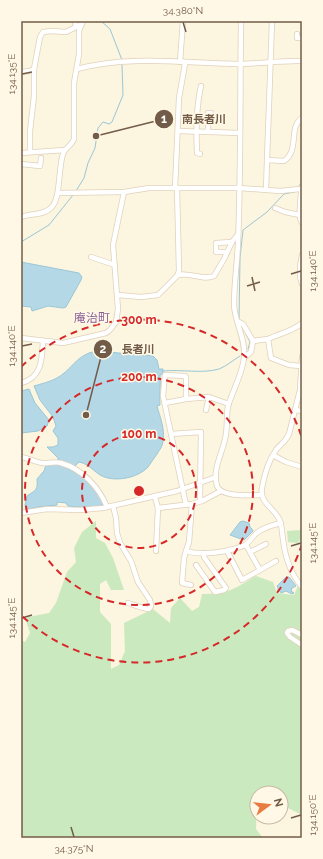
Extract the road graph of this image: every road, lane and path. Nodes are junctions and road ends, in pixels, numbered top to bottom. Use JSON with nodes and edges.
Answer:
{"nodes":[{"id":1,"x":75,"y":21,"type":"edge"},
{"id":2,"x":183,"y":21,"type":"edge"},
{"id":3,"x":241,"y":21,"type":"edge"},
{"id":4,"x":272,"y":21,"type":"edge"},
{"id":5,"x":82,"y":22,"type":"edge"},
{"id":6,"x":76,"y":27,"type":"junction"},
{"id":7,"x":297,"y":34,"type":"dead end"},
{"id":8,"x":302,"y":38,"type":"edge"},
{"id":9,"x":302,"y":61,"type":"edge"},
{"id":10,"x":182,"y":62,"type":"junction"},
{"id":11,"x":270,"y":62,"type":"junction"},
{"id":12,"x":240,"y":64,"type":"junction"},
{"id":13,"x":34,"y":69,"type":"junction"},
{"id":14,"x":76,"y":70,"type":"junction"},
{"id":15,"x":21,"y":72,"type":"edge"},
{"id":16,"x":200,"y":86,"type":"dead end"},
{"id":17,"x":211,"y":113,"type":"dead end"},
{"id":18,"x":302,"y":118,"type":"edge"},
{"id":19,"x":178,"y":131,"type":"junction"},
{"id":20,"x":196,"y":132,"type":"junction"},
{"id":21,"x":208,"y":132,"type":"junction"},
{"id":22,"x":240,"y":133,"type":"junction"},
{"id":23,"x":65,"y":150,"type":"junction"},
{"id":24,"x":30,"y":152,"type":"junction"},
{"id":25,"x":21,"y":153,"type":"edge"},
{"id":26,"x":200,"y":154,"type":"dead end"},
{"id":27,"x":41,"y":158,"type":"dead end"},
{"id":28,"x":267,"y":160,"type":"junction"},
{"id":29,"x":21,"y":164,"type":"edge"},
{"id":30,"x":176,"y":188,"type":"junction"},
{"id":31,"x":239,"y":188,"type":"junction"},
{"id":32,"x":301,"y":188,"type":"edge"},
{"id":33,"x":266,"y":190,"type":"junction"},
{"id":34,"x":124,"y":192,"type":"junction"},
{"id":35,"x":58,"y":193,"type":"junction"},
{"id":36,"x":275,"y":208,"type":"dead end"},
{"id":37,"x":300,"y":215,"type":"junction"},
{"id":38,"x":21,"y":218,"type":"edge"},
{"id":39,"x":302,"y":223,"type":"edge"},
{"id":40,"x":238,"y":234,"type":"junction"},
{"id":41,"x":232,"y":242,"type":"junction"},
{"id":42,"x":227,"y":252,"type":"junction"},
{"id":43,"x":302,"y":255,"type":"edge"},
{"id":44,"x":91,"y":257,"type":"dead end"},
{"id":45,"x":114,"y":264,"type":"junction"},
{"id":46,"x":178,"y":275,"type":"junction"},
{"id":47,"x":302,"y":284,"type":"edge"},
{"id":48,"x":118,"y":295,"type":"junction"},
{"id":49,"x":238,"y":321,"type":"junction"},
{"id":50,"x":302,"y":323,"type":"edge"},
{"id":51,"x":21,"y":338,"type":"edge"},
{"id":52,"x":268,"y":339,"type":"junction"},
{"id":53,"x":43,"y":341,"type":"junction"},
{"id":54,"x":253,"y":341,"type":"junction"},
{"id":55,"x":302,"y":357,"type":"edge"},
{"id":56,"x":244,"y":358,"type":"junction"},
{"id":57,"x":301,"y":366,"type":"junction"},
{"id":58,"x":301,"y":374,"type":"edge"},
{"id":59,"x":21,"y":383,"type":"edge"},
{"id":60,"x":209,"y":397,"type":"junction"},
{"id":61,"x":186,"y":399,"type":"junction"},
{"id":62,"x":165,"y":403,"type":"junction"},
{"id":63,"x":229,"y":404,"type":"junction"},
{"id":64,"x":206,"y":410,"type":"dead end"},
{"id":65,"x":295,"y":410,"type":"junction"},
{"id":66,"x":302,"y":411,"type":"edge"},
{"id":67,"x":171,"y":434,"type":"junction"},
{"id":68,"x":273,"y":455,"type":"junction"},
{"id":69,"x":21,"y":457,"type":"edge"},
{"id":70,"x":302,"y":467,"type":"edge"},
{"id":71,"x":216,"y":477,"type":"junction"},
{"id":72,"x":201,"y":482,"type":"junction"},
{"id":73,"x":183,"y":489,"type":"junction"},
{"id":74,"x":220,"y":491,"type":"junction"},
{"id":75,"x":262,"y":495,"type":"junction"},
{"id":76,"x":155,"y":497,"type":"junction"},
{"id":77,"x":202,"y":501,"type":"junction"},
{"id":78,"x":186,"y":504,"type":"junction"},
{"id":79,"x":192,"y":504,"type":"junction"},
{"id":80,"x":113,"y":506,"type":"junction"},
{"id":81,"x":107,"y":507,"type":"junction"},
{"id":82,"x":158,"y":508,"type":"junction"},
{"id":83,"x":21,"y":514,"type":"edge"},
{"id":84,"x":281,"y":523,"type":"junction"},
{"id":85,"x":266,"y":544,"type":"dead end"},
{"id":86,"x":246,"y":545,"type":"junction"},
{"id":87,"x":156,"y":551,"type":"dead end"},
{"id":88,"x":186,"y":551,"type":"junction"},
{"id":89,"x":227,"y":551,"type":"junction"},
{"id":90,"x":250,"y":552,"type":"junction"},
{"id":91,"x":204,"y":553,"type":"junction"},
{"id":92,"x":276,"y":561,"type":"dead end"},
{"id":93,"x":196,"y":566,"type":"dead end"},
{"id":94,"x":260,"y":570,"type":"junction"},
{"id":95,"x":191,"y":585,"type":"dead end"},
{"id":96,"x":302,"y":587,"type":"edge"},
{"id":97,"x":128,"y":603,"type":"dead end"},
{"id":98,"x":302,"y":635,"type":"edge"},
{"id":99,"x":302,"y":645,"type":"edge"}],
"edges":[{"from":1,"to":6,"type":"street"},
{"from":2,"to":10,"type":"street"},
{"from":3,"to":12,"type":"street"},
{"from":4,"to":11,"type":"street"},
{"from":5,"to":6,"type":"street"},
{"from":5,"to":14,"type":"street"},
{"from":6,"to":13,"type":"street"},
{"from":7,"to":8,"type":"street"},
{"from":9,"to":11,"type":"street"},
{"from":10,"to":12,"type":"street"},
{"from":10,"to":14,"type":"street"},
{"from":10,"to":19,"type":"street"},
{"from":11,"to":12,"type":"street"},
{"from":11,"to":28,"type":"street"},
{"from":12,"to":22,"type":"street"},
{"from":13,"to":15,"type":"street"},
{"from":13,"to":24,"type":"street"},
{"from":14,"to":23,"type":"street"},
{"from":16,"to":20,"type":"street"},
{"from":17,"to":21,"type":"street"},
{"from":18,"to":28,"type":"street"},
{"from":19,"to":20,"type":"street"},
{"from":19,"to":30,"type":"street"},
{"from":20,"to":21,"type":"street"},
{"from":20,"to":26,"type":"street"},
{"from":21,"to":22,"type":"street"},
{"from":22,"to":31,"type":"street"},
{"from":23,"to":24,"type":"street"},
{"from":23,"to":35,"type":"street"},
{"from":24,"to":25,"type":"street"},
{"from":27,"to":29,"type":"street"},
{"from":28,"to":33,"type":"street"},
{"from":30,"to":31,"type":"street"},
{"from":30,"to":34,"type":"street"},
{"from":30,"to":46,"type":"street"},
{"from":31,"to":33,"type":"street"},
{"from":31,"to":40,"type":"street"},
{"from":32,"to":33,"type":"street"},
{"from":32,"to":37,"type":"street"},
{"from":34,"to":35,"type":"street"},
{"from":34,"to":45,"type":"street"},
{"from":35,"to":38,"type":"street"},
{"from":36,"to":37,"type":"street"},
{"from":37,"to":39,"type":"street"},
{"from":40,"to":41,"type":"street"},
{"from":40,"to":49,"type":"street"},
{"from":41,"to":42,"type":"street"},
{"from":41,"to":42,"type":"street"},
{"from":42,"to":46,"type":"street"},
{"from":43,"to":47,"type":"street"},
{"from":44,"to":45,"type":"street"},
{"from":45,"to":48,"type":"street"},
{"from":46,"to":48,"type":"street"},
{"from":48,"to":53,"type":"street"},
{"from":49,"to":54,"type":"street"},
{"from":49,"to":56,"type":"street"},
{"from":50,"to":52,"type":"street"},
{"from":51,"to":53,"type":"street"},
{"from":52,"to":54,"type":"street"},
{"from":52,"to":57,"type":"street"},
{"from":53,"to":59,"type":"street"},
{"from":54,"to":56,"type":"street"},
{"from":55,"to":57,"type":"street"},
{"from":56,"to":63,"type":"street"},
{"from":57,"to":58,"type":"street"},
{"from":58,"to":65,"type":"street"},
{"from":60,"to":61,"type":"street"},
{"from":60,"to":63,"type":"street"},
{"from":60,"to":64,"type":"street"},
{"from":61,"to":62,"type":"street"},
{"from":61,"to":62,"type":"street"},
{"from":62,"to":67,"type":"street"},
{"from":63,"to":71,"type":"street"},
{"from":65,"to":66,"type":"street"},
{"from":65,"to":68,"type":"street"},
{"from":67,"to":72,"type":"street"},
{"from":67,"to":73,"type":"street"},
{"from":68,"to":70,"type":"street"},
{"from":68,"to":75,"type":"street"},
{"from":69,"to":81,"type":"street"},
{"from":71,"to":72,"type":"street"},
{"from":71,"to":74,"type":"street"},
{"from":72,"to":73,"type":"street"},
{"from":72,"to":77,"type":"street"},
{"from":73,"to":76,"type":"street"},
{"from":73,"to":78,"type":"street"},
{"from":74,"to":75,"type":"street"},
{"from":74,"to":77,"type":"street"},
{"from":75,"to":84,"type":"street"},
{"from":76,"to":80,"type":"street"},
{"from":76,"to":82,"type":"street"},
{"from":77,"to":79,"type":"street"},
{"from":78,"to":79,"type":"street"},
{"from":78,"to":82,"type":"street"},
{"from":79,"to":88,"type":"street"},
{"from":80,"to":81,"type":"street"},
{"from":80,"to":97,"type":"street"},
{"from":81,"to":83,"type":"street"},
{"from":82,"to":87,"type":"street"},
{"from":84,"to":86,"type":"street"},
{"from":84,"to":96,"type":"street"},
{"from":85,"to":90,"type":"street"},
{"from":86,"to":89,"type":"street"},
{"from":86,"to":90,"type":"street"},
{"from":88,"to":91,"type":"street"},
{"from":88,"to":95,"type":"street"},
{"from":89,"to":91,"type":"street"},
{"from":89,"to":94,"type":"street"},
{"from":90,"to":94,"type":"street"},
{"from":91,"to":93,"type":"street"},
{"from":92,"to":94,"type":"street"},
{"from":98,"to":99,"type":"street"}]}
